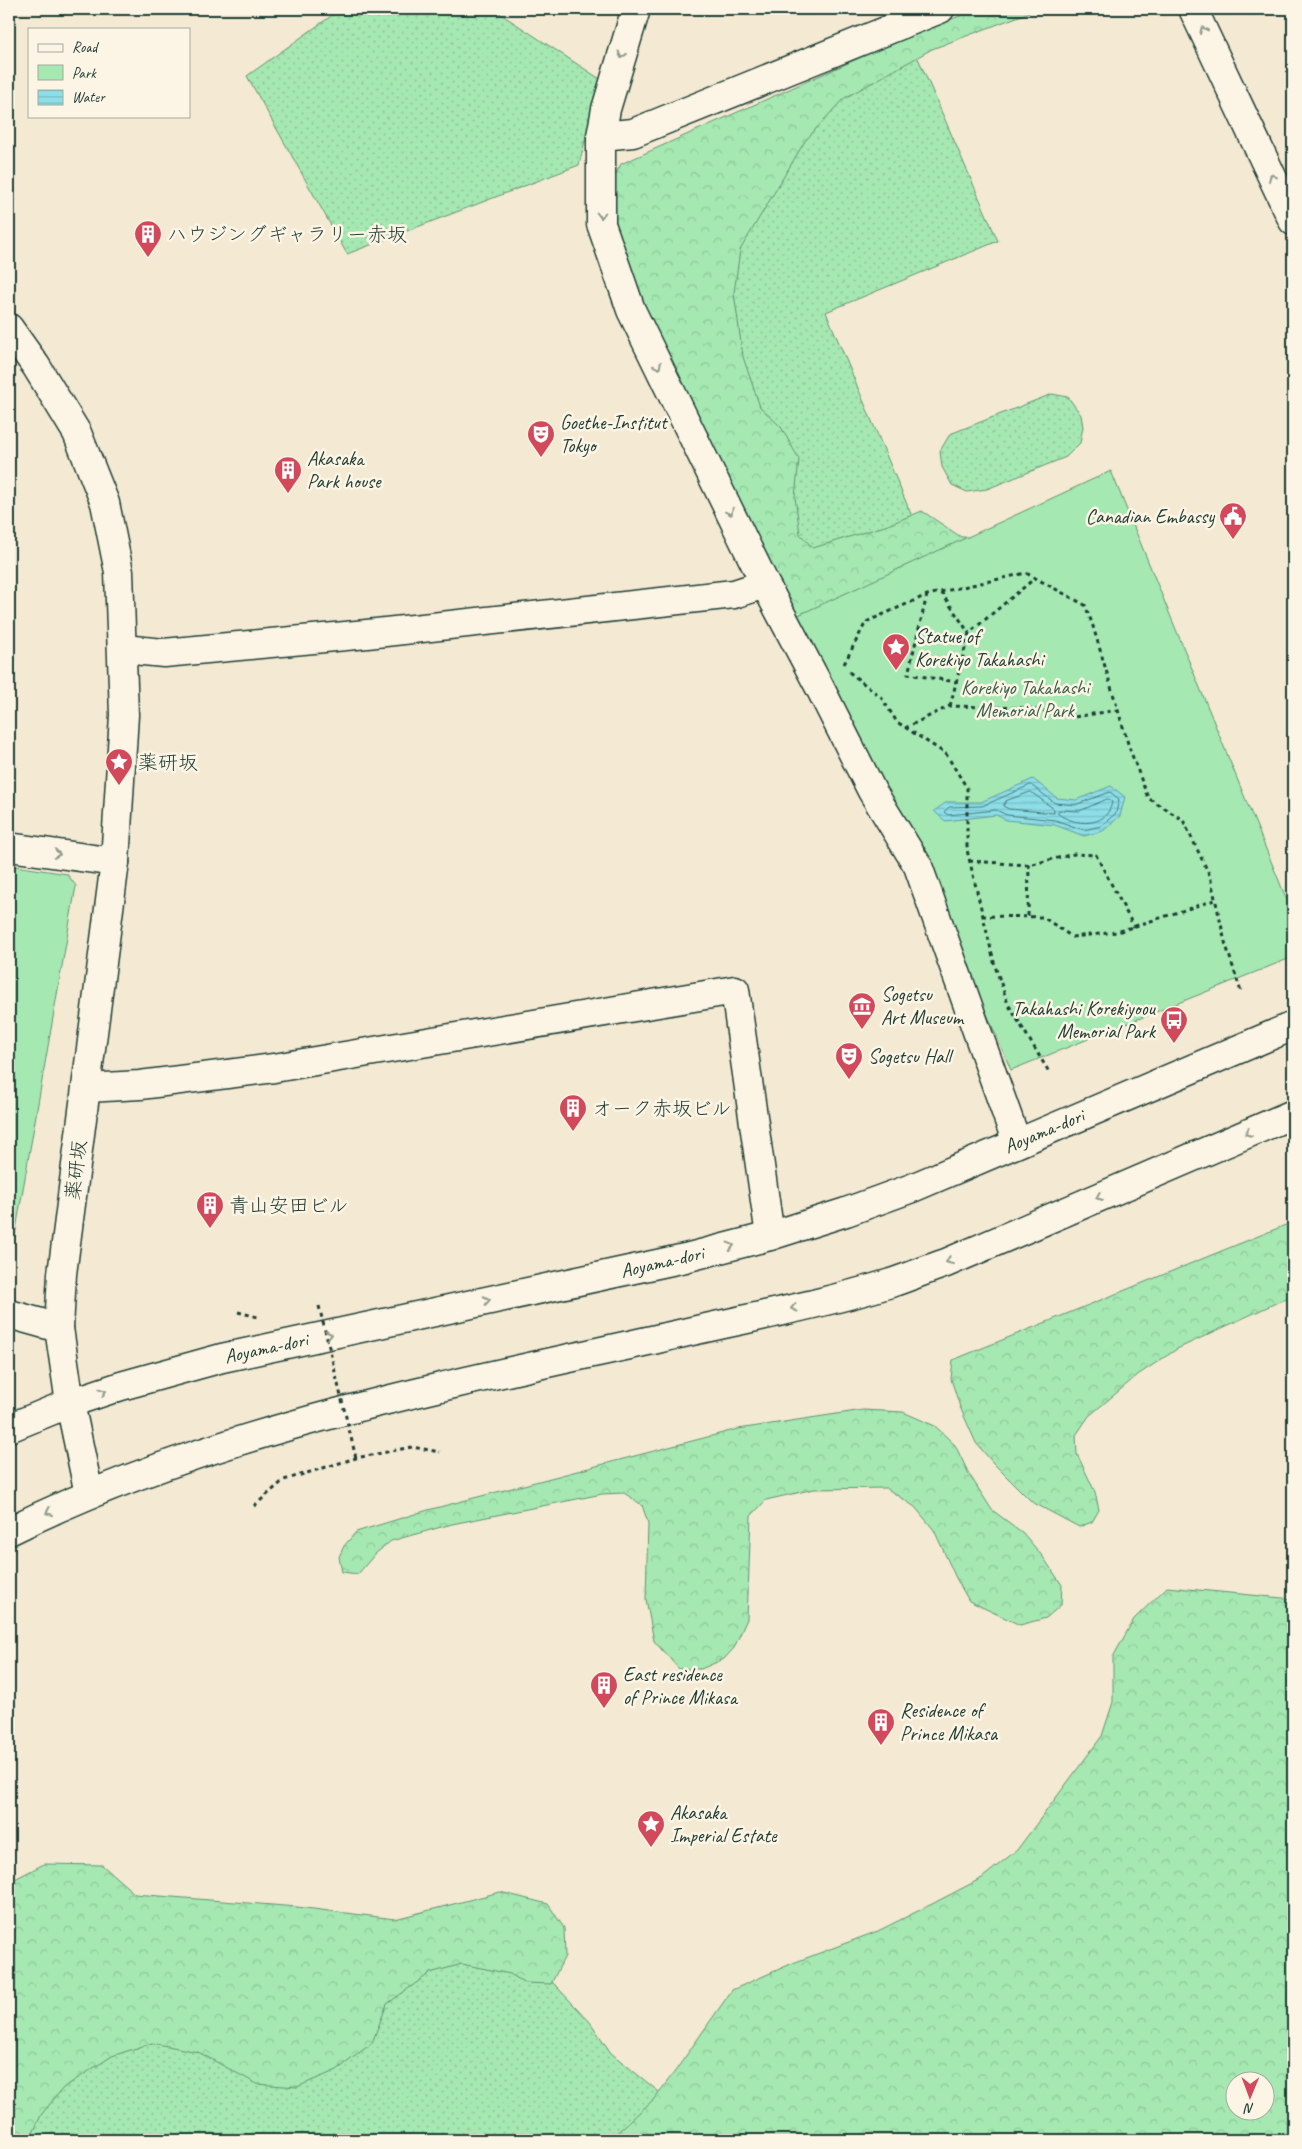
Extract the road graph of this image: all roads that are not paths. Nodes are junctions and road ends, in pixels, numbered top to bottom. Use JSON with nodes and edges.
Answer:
{"nodes":[{"id":1,"x":636,"y":9,"type":"edge"},
{"id":2,"x":940,"y":9,"type":"edge"},
{"id":3,"x":1193,"y":9,"type":"edge"},
{"id":4,"x":601,"y":136,"type":"junction"},
{"id":5,"x":1293,"y":221,"type":"edge"},
{"id":6,"x":9,"y":328,"type":"edge"},
{"id":7,"x":765,"y":584,"type":"junction"},
{"id":8,"x":123,"y":649,"type":"junction"},
{"id":9,"x":9,"y":847,"type":"edge"},
{"id":10,"x":115,"y":862,"type":"junction"},
{"id":11,"x":1293,"y":1026,"type":"edge"},
{"id":12,"x":86,"y":1088,"type":"junction"},
{"id":13,"x":1293,"y":1114,"type":"edge"},
{"id":14,"x":1017,"y":1143,"type":"junction"},
{"id":15,"x":770,"y":1236,"type":"junction"},
{"id":16,"x":9,"y":1314,"type":"edge"},
{"id":17,"x":61,"y":1340,"type":"junction"},
{"id":18,"x":70,"y":1403,"type":"junction"},
{"id":19,"x":9,"y":1428,"type":"edge"},
{"id":20,"x":89,"y":1494,"type":"junction"},
{"id":21,"x":9,"y":1532,"type":"edge"}],
"edges":[{"from":1,"to":4,"type":"main road","one_way":true},
{"from":2,"to":4,"type":"main road"},
{"from":5,"to":3,"type":"main road","one_way":true},
{"from":4,"to":7,"type":"main road","one_way":true},
{"from":6,"to":8,"type":"main road","name":"薬研坂"},
{"from":7,"to":8,"type":"main road"},
{"from":7,"to":14,"type":"main road"},
{"from":8,"to":10,"type":"main road","name":"薬研坂"},
{"from":9,"to":10,"type":"main road","one_way":true},
{"from":10,"to":12,"type":"main road","name":"薬研坂"},
{"from":11,"to":14,"type":"main road","name":"Aoyama-dori"},
{"from":12,"to":15,"type":"main road"},
{"from":12,"to":17,"type":"main road","name":"薬研坂"},
{"from":13,"to":20,"type":"main road","one_way":true},
{"from":14,"to":15,"type":"main road","name":"Aoyama-dori"},
{"from":18,"to":15,"type":"main road","name":"Aoyama-dori","one_way":true},
{"from":16,"to":17,"type":"main road"},
{"from":17,"to":18,"type":"main road","name":"薬研坂"},
{"from":18,"to":19,"type":"main road","name":"Aoyama-dori"},
{"from":18,"to":20,"type":"main road","name":"薬研坂"},
{"from":20,"to":21,"type":"main road","one_way":true}]}
